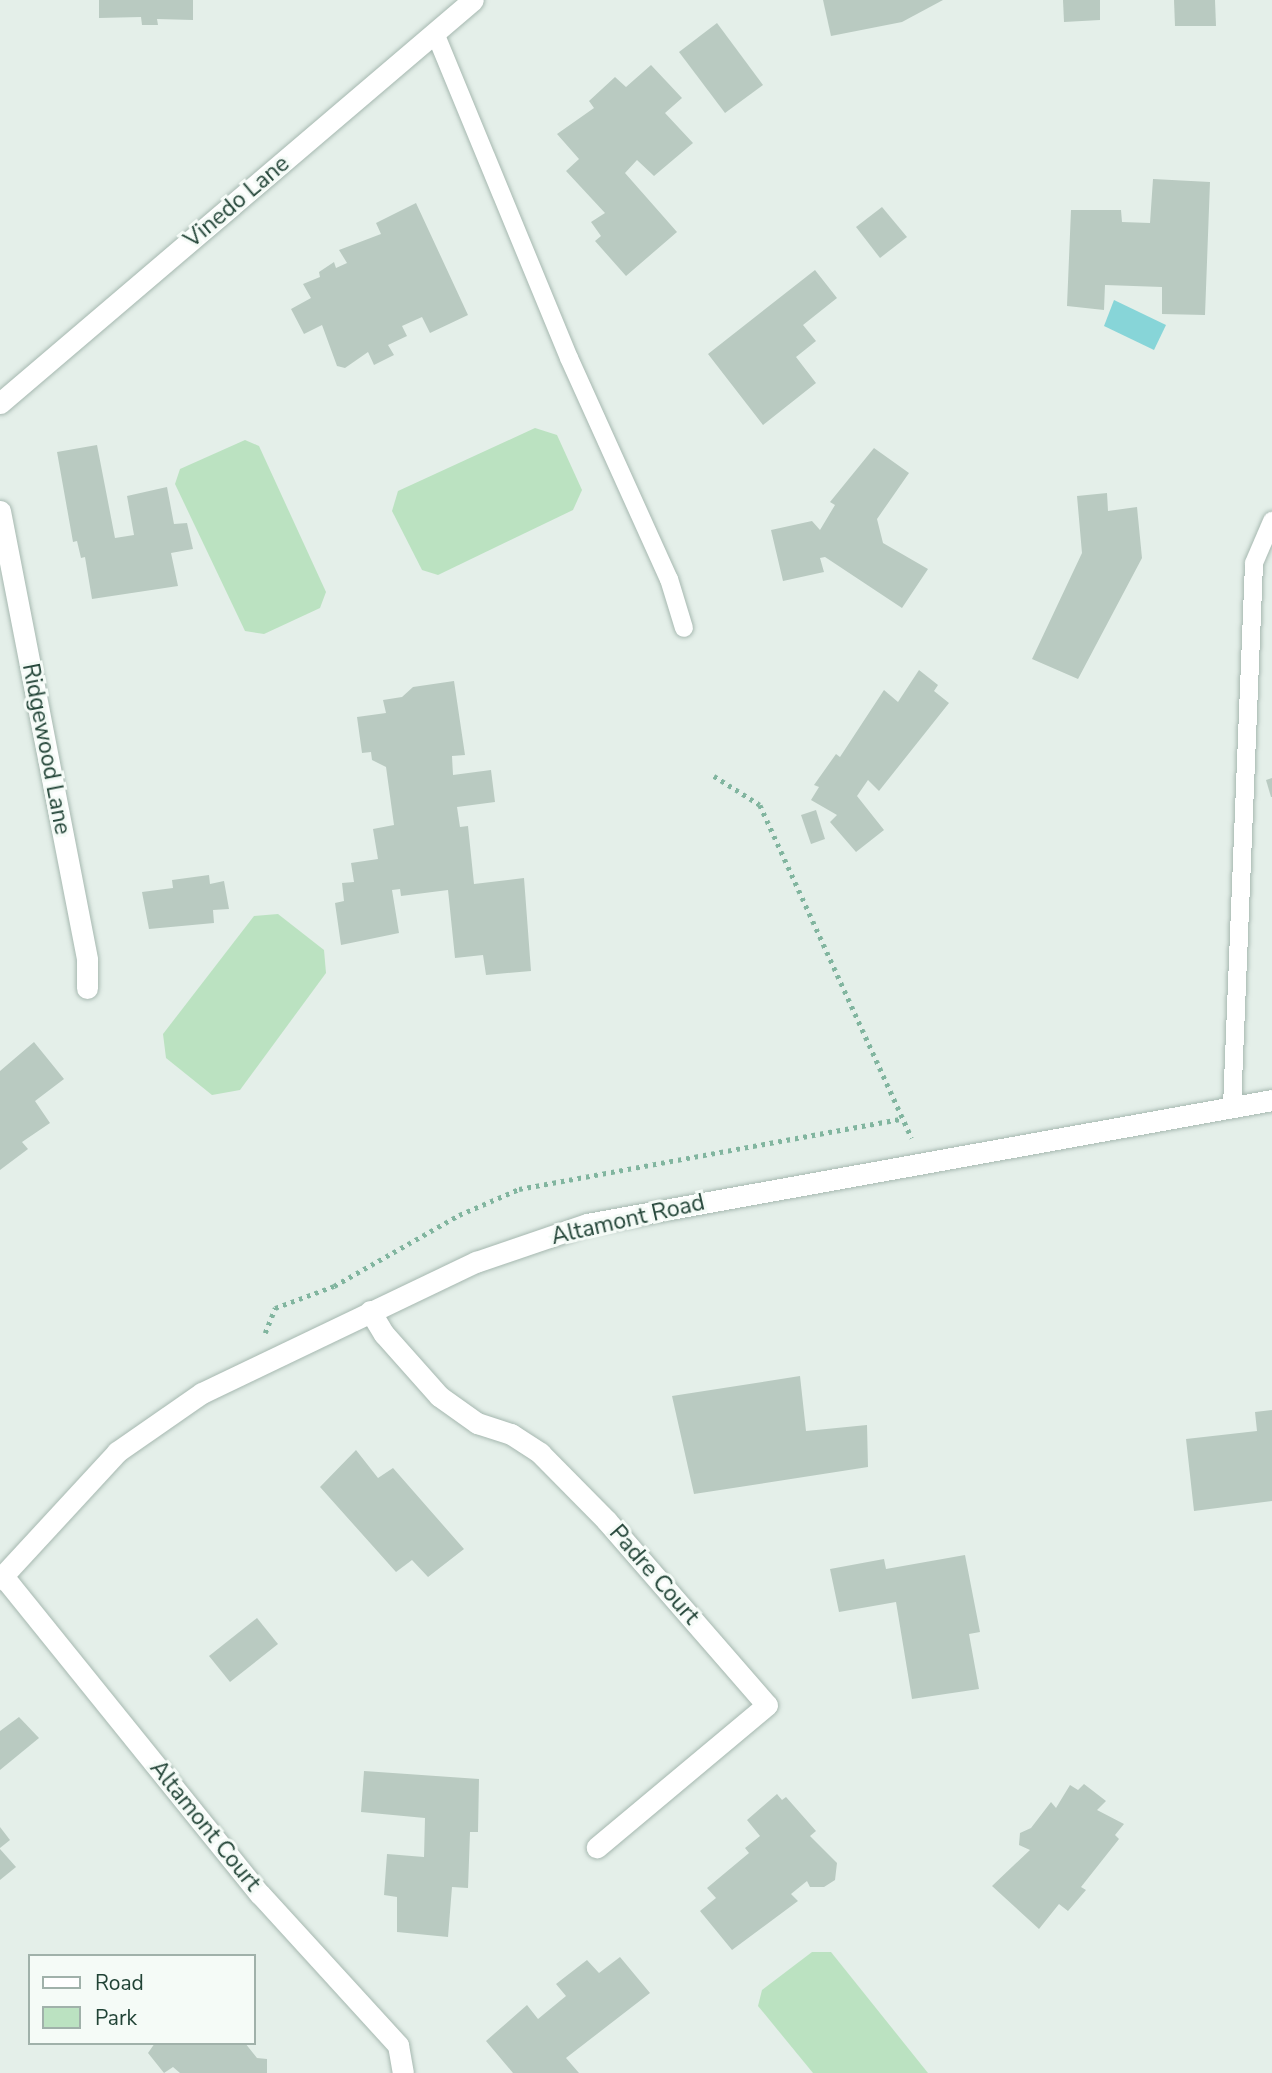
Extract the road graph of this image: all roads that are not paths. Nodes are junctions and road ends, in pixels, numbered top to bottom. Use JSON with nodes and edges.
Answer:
{"nodes":[{"id":1,"x":473,"y":0,"type":"edge"},
{"id":2,"x":435,"y":33,"type":"junction"},
{"id":3,"x":0,"y":404,"type":"edge"},
{"id":4,"x":0,"y":511,"type":"edge"},
{"id":5,"x":1272,"y":521,"type":"edge"},
{"id":6,"x":684,"y":628,"type":"dead end"},
{"id":7,"x":87,"y":988,"type":"dead end"},
{"id":8,"x":1272,"y":1100,"type":"edge"},
{"id":9,"x":1233,"y":1107,"type":"junction"},
{"id":10,"x":370,"y":1311,"type":"junction"},
{"id":11,"x":2,"y":1578,"type":"edge"},
{"id":12,"x":597,"y":1847,"type":"dead end"},
{"id":13,"x":403,"y":2073,"type":"edge"}],
"edges":[{"from":1,"to":2,"type":"street","name":"Vinedo Lane"},
{"from":2,"to":3,"type":"street","name":"Vinedo Lane"},
{"from":2,"to":6,"type":"lane"},
{"from":4,"to":7,"type":"street","name":"Ridgewood Lane"},
{"from":5,"to":9,"type":"lane"},
{"from":8,"to":9,"type":"street","name":"Altamont Road"},
{"from":9,"to":10,"type":"street","name":"Altamont Road"},
{"from":10,"to":11,"type":"street","name":"Altamont Road"},
{"from":10,"to":12,"type":"street","name":"Padre Court"},
{"from":11,"to":13,"type":"street","name":"Altamont Court"}]}
